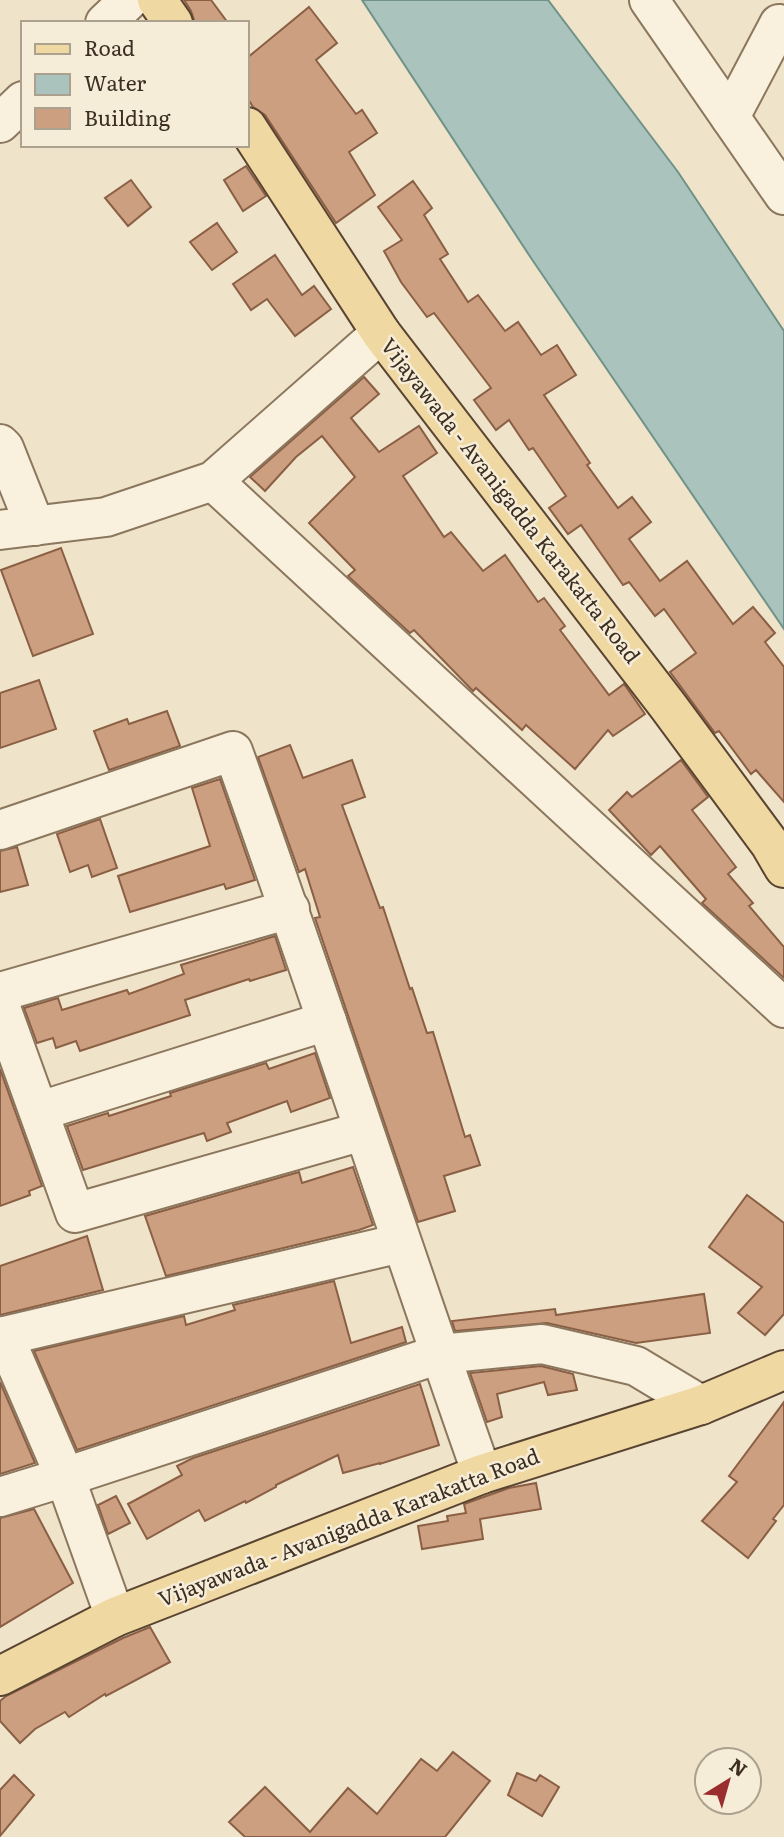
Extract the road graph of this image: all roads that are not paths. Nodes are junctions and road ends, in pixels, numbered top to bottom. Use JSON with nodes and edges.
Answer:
{"nodes":[{"id":1,"x":129,"y":0,"type":"edge"},
{"id":2,"x":157,"y":0,"type":"edge"},
{"id":3,"x":649,"y":0,"type":"edge"},
{"id":4,"x":776,"y":15,"type":"edge"},
{"id":5,"x":107,"y":21,"type":"edge"},
{"id":6,"x":172,"y":21,"type":"edge"},
{"id":7,"x":21,"y":103,"type":"edge"},
{"id":8,"x":730,"y":117,"type":"junction"},
{"id":9,"x":0,"y":122,"type":"edge"},
{"id":10,"x":248,"y":129,"type":"edge"},
{"id":11,"x":784,"y":195,"type":"edge"},
{"id":12,"x":381,"y":332,"type":"junction"},
{"id":13,"x":0,"y":444,"type":"edge"},
{"id":14,"x":213,"y":481,"type":"junction"},
{"id":15,"x":17,"y":528,"type":"edge"},
{"id":16,"x":0,"y":830,"type":"edge"},
{"id":17,"x":784,"y":868,"type":"edge"},
{"id":18,"x":290,"y":909,"type":"junction"},
{"id":19,"x":0,"y":992,"type":"edge"},
{"id":20,"x":0,"y":1005,"type":"edge"},
{"id":21,"x":784,"y":1008,"type":"edge"},
{"id":22,"x":327,"y":1021,"type":"junction"},
{"id":23,"x":40,"y":1111,"type":"junction"},
{"id":24,"x":363,"y":1131,"type":"junction"},
{"id":25,"x":401,"y":1243,"type":"junction"},
{"id":26,"x":2,"y":1337,"type":"edge"},
{"id":27,"x":440,"y":1354,"type":"junction"},
{"id":28,"x":784,"y":1370,"type":"edge"},
{"id":29,"x":701,"y":1405,"type":"junction"},
{"id":30,"x":482,"y":1474,"type":"junction"},
{"id":31,"x":65,"y":1477,"type":"junction"},
{"id":32,"x":0,"y":1497,"type":"edge"},
{"id":33,"x":115,"y":1617,"type":"junction"},
{"id":34,"x":0,"y":1676,"type":"edge"}],
"edges":[{"from":1,"to":5,"type":"street"},
{"from":2,"to":6,"type":"main road"},
{"from":3,"to":8,"type":"street"},
{"from":4,"to":8,"type":"street"},
{"from":7,"to":9,"type":"street"},
{"from":8,"to":11,"type":"street"},
{"from":10,"to":12,"type":"main road","name":"Vijayawada - Avanigadda Karakatta Road"},
{"from":12,"to":14,"type":"street"},
{"from":12,"to":17,"type":"main road","name":"Vijayawada - Avanigadda Karakatta Road"},
{"from":13,"to":15,"type":"street"},
{"from":14,"to":15,"type":"street"},
{"from":14,"to":21,"type":"street"},
{"from":16,"to":18,"type":"street"},
{"from":18,"to":19,"type":"street"},
{"from":18,"to":22,"type":"street"},
{"from":20,"to":23,"type":"street"},
{"from":22,"to":23,"type":"street"},
{"from":22,"to":24,"type":"street"},
{"from":23,"to":24,"type":"street"},
{"from":24,"to":25,"type":"street"},
{"from":25,"to":26,"type":"street"},
{"from":25,"to":27,"type":"street"},
{"from":26,"to":31,"type":"street"},
{"from":27,"to":29,"type":"street"},
{"from":27,"to":30,"type":"street"},
{"from":27,"to":31,"type":"street"},
{"from":28,"to":29,"type":"main road","name":"Vijayawada - Avanigadda Karakatta Road"},
{"from":29,"to":30,"type":"main road","name":"Vijayawada - Avanigadda Karakatta Road"},
{"from":30,"to":33,"type":"main road","name":"Vijayawada - Avanigadda Karakatta Road"},
{"from":31,"to":32,"type":"street"},
{"from":31,"to":33,"type":"street"},
{"from":33,"to":34,"type":"main road","name":"Vijayawada - Avanigadda Karakatta Road"}]}
